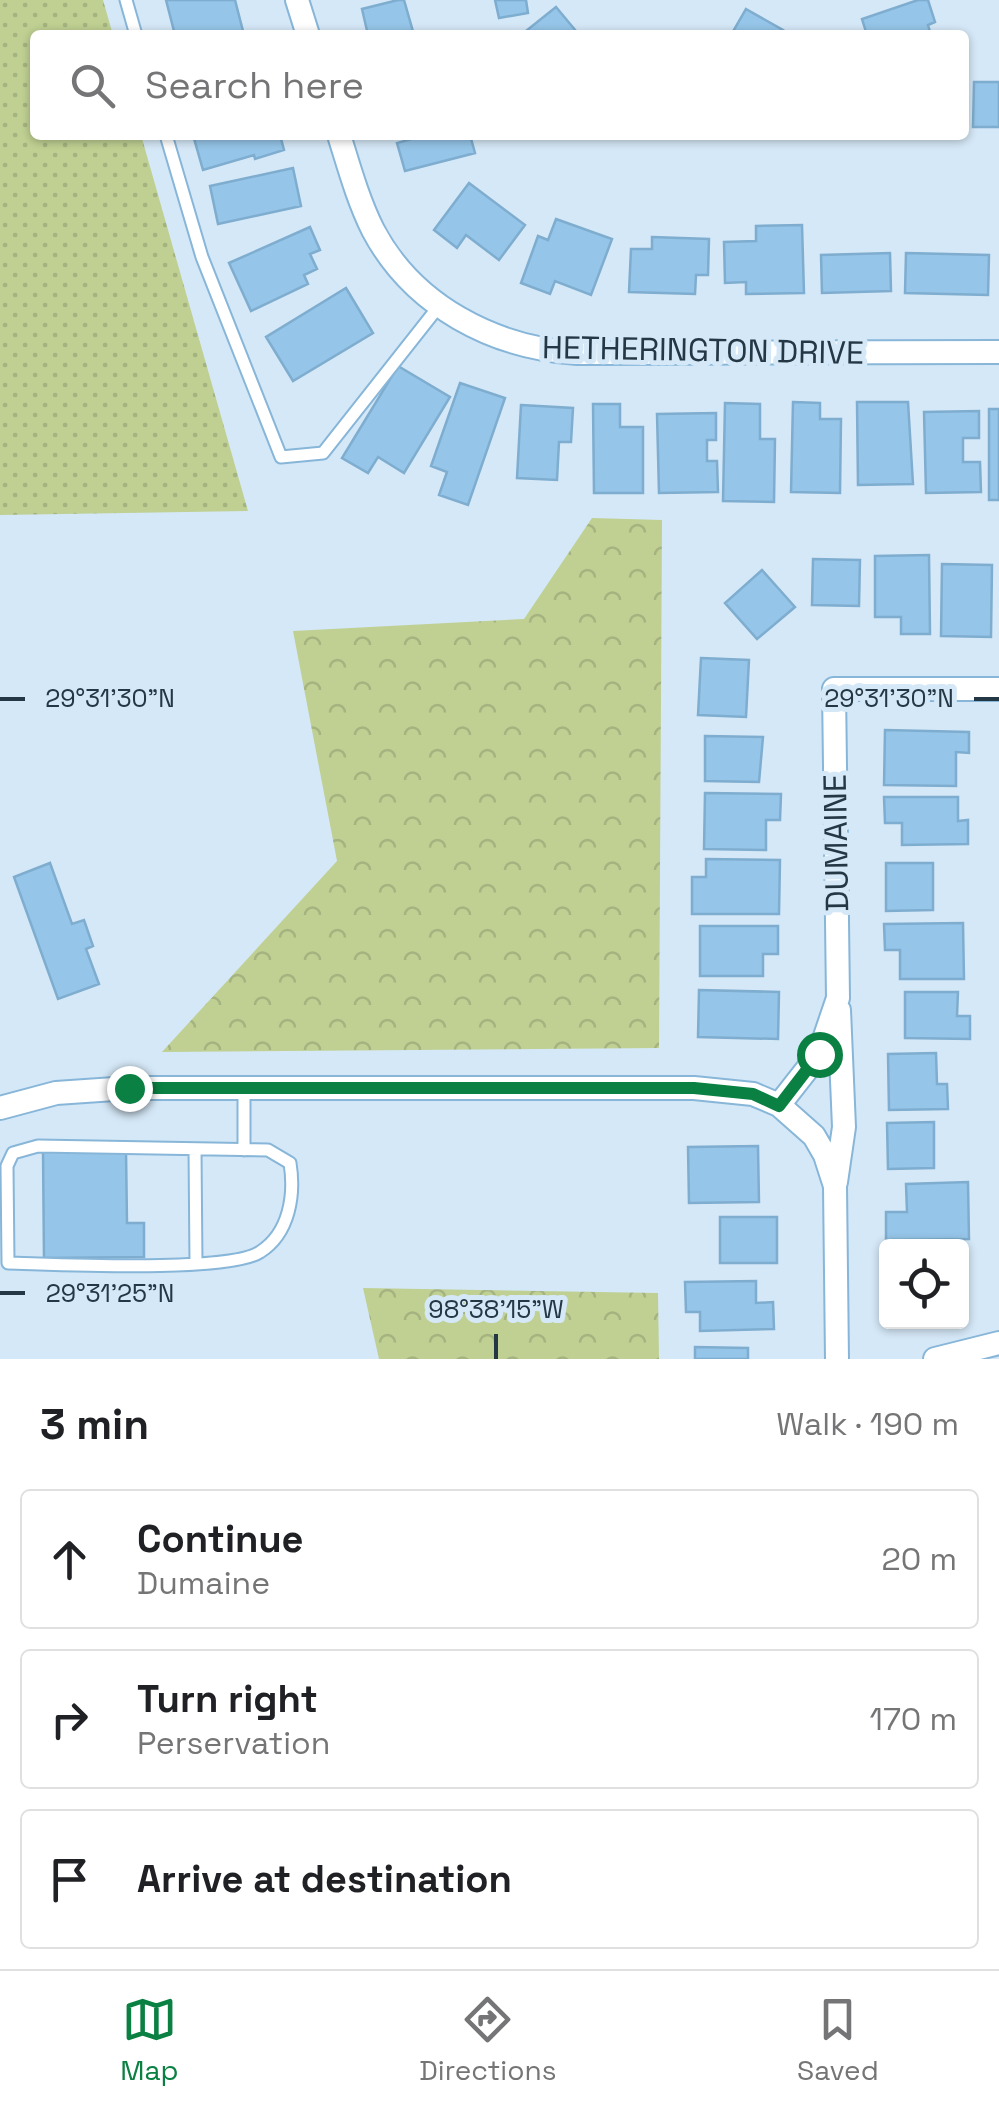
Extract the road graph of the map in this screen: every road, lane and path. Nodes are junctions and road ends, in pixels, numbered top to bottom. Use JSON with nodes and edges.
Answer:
{"nodes":[{"id":1,"x":126,"y":0,"type":"edge"},
{"id":2,"x":297,"y":0,"type":"edge"},
{"id":3,"x":135,"y":30,"type":"edge"},
{"id":4,"x":306,"y":30,"type":"edge"},
{"id":5,"x":167,"y":140,"type":"edge"},
{"id":6,"x":341,"y":140,"type":"edge"},
{"id":7,"x":439,"y":306,"type":"junction"},
{"id":8,"x":999,"y":352,"type":"edge"},
{"id":9,"x":999,"y":689,"type":"edge"},
{"id":10,"x":838,"y":998,"type":"junction"},
{"id":11,"x":244,"y":1088,"type":"junction"},
{"id":12,"x":779,"y":1106,"type":"junction"},
{"id":13,"x":0,"y":1108,"type":"edge"},
{"id":14,"x":195,"y":1149,"type":"junction"},
{"id":15,"x":244,"y":1150,"type":"junction"},
{"id":16,"x":836,"y":1186,"type":"junction"},
{"id":17,"x":4,"y":1240,"type":"edge"},
{"id":18,"x":196,"y":1264,"type":"junction"},
{"id":19,"x":999,"y":1342,"type":"edge"},
{"id":20,"x":837,"y":1359,"type":"edge"},
{"id":21,"x":935,"y":1359,"type":"edge"}],
"edges":[{"from":1,"to":3,"type":"lane"},
{"from":2,"to":4,"type":"street"},
{"from":5,"to":7,"type":"lane"},
{"from":6,"to":7,"type":"street","name":"HETHERINGTON DRIVE"},
{"from":7,"to":8,"type":"street","name":"HETHERINGTON DRIVE"},
{"from":9,"to":10,"type":"street","name":"DUMAINE"},
{"from":10,"to":12,"type":"street","name":"DUMAINE"},
{"from":10,"to":16,"type":"street","name":"DUMAINE"},
{"from":11,"to":12,"type":"street"},
{"from":11,"to":13,"type":"street"},
{"from":11,"to":15,"type":"lane"},
{"from":12,"to":16,"type":"street","name":"DUMAINE"},
{"from":14,"to":15,"type":"lane"},
{"from":14,"to":17,"type":"lane"},
{"from":14,"to":18,"type":"lane"},
{"from":15,"to":18,"type":"lane"},
{"from":16,"to":20,"type":"street","name":"DUMAINE"},
{"from":17,"to":18,"type":"lane"},
{"from":19,"to":21,"type":"street"}]}
